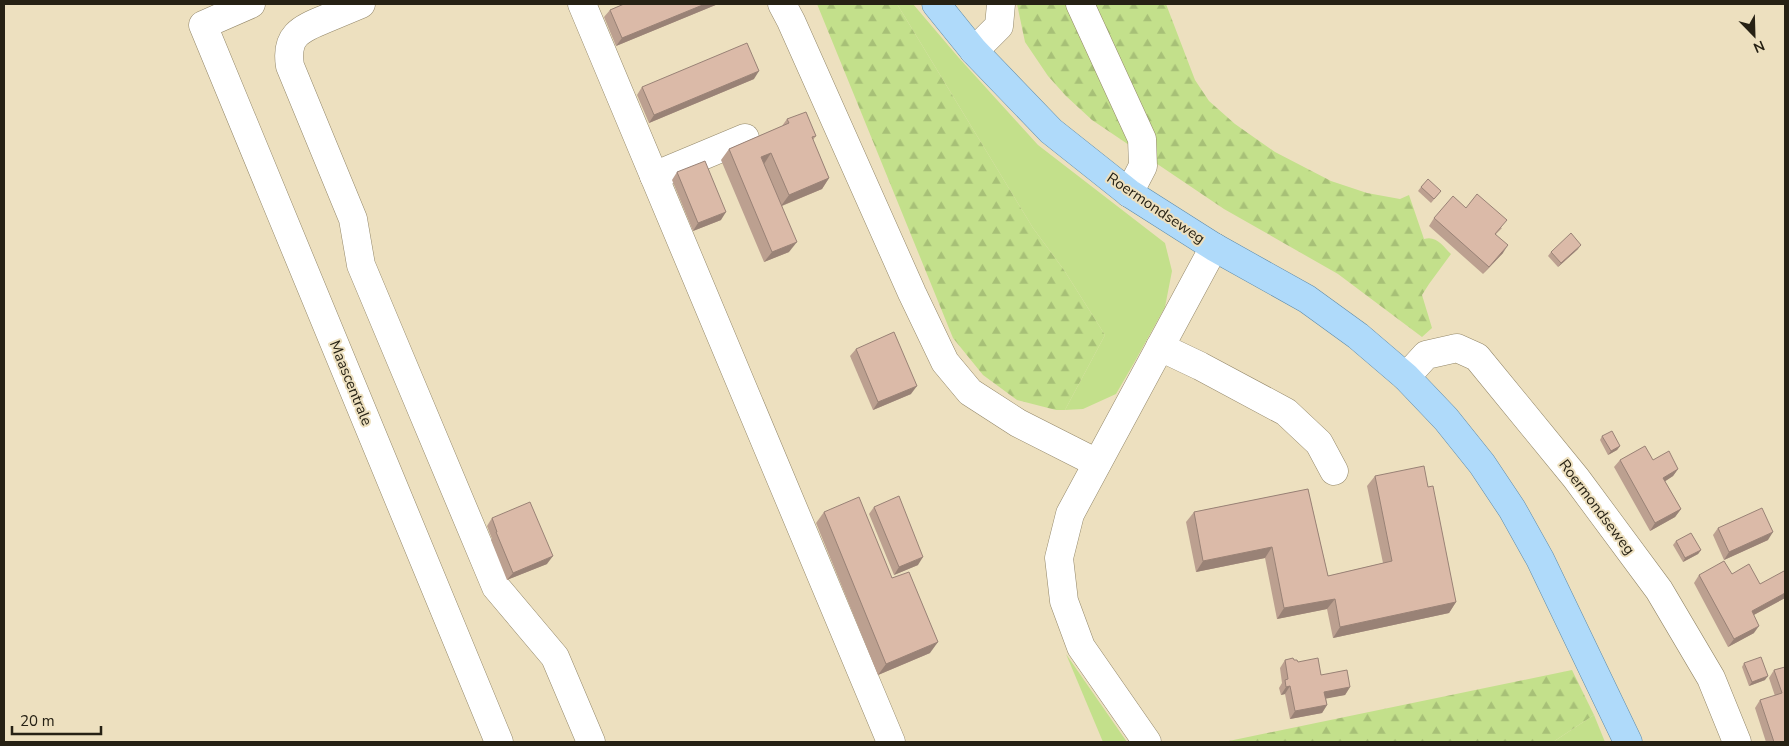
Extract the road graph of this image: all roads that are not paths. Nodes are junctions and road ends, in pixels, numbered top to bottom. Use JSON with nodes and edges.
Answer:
{"nodes":[{"id":1,"x":251,"y":4,"type":"edge"},
{"id":2,"x":361,"y":4,"type":"edge"},
{"id":3,"x":582,"y":4,"type":"edge"},
{"id":4,"x":782,"y":4,"type":"edge"},
{"id":5,"x":936,"y":4,"type":"edge"},
{"id":6,"x":1000,"y":4,"type":"edge"},
{"id":7,"x":1080,"y":4,"type":"edge"},
{"id":8,"x":974,"y":51,"type":"junction"},
{"id":9,"x":745,"y":138,"type":"dead end"},
{"id":10,"x":654,"y":176,"type":"junction"},
{"id":11,"x":1129,"y":193,"type":"junction"},
{"id":12,"x":1214,"y":247,"type":"junction"},
{"id":13,"x":1160,"y":347,"type":"junction"},
{"id":14,"x":1406,"y":377,"type":"junction"},
{"id":15,"x":1097,"y":463,"type":"junction"},
{"id":16,"x":1334,"y":471,"type":"dead end"},
{"id":17,"x":499,"y":742,"type":"edge"},
{"id":18,"x":591,"y":742,"type":"edge"},
{"id":19,"x":891,"y":742,"type":"edge"},
{"id":20,"x":1147,"y":742,"type":"edge"},
{"id":21,"x":1628,"y":742,"type":"edge"},
{"id":22,"x":1737,"y":742,"type":"edge"}],
"edges":[{"from":1,"to":17,"type":"street","name":"Maascentrale"},
{"from":2,"to":18,"type":"street"},
{"from":3,"to":10,"type":"street"},
{"from":4,"to":15,"type":"street"},
{"from":5,"to":8,"type":"main road","name":"Roermondseweg"},
{"from":6,"to":8,"type":"street"},
{"from":7,"to":11,"type":"street"},
{"from":8,"to":11,"type":"main road","name":"Roermondseweg"},
{"from":9,"to":10,"type":"street"},
{"from":10,"to":19,"type":"street"},
{"from":11,"to":12,"type":"main road","name":"Roermondseweg"},
{"from":12,"to":13,"type":"street"},
{"from":12,"to":14,"type":"main road","name":"Roermondseweg"},
{"from":13,"to":15,"type":"street"},
{"from":13,"to":16,"type":"street"},
{"from":14,"to":21,"type":"main road","name":"Roermondseweg"},
{"from":14,"to":22,"type":"street","name":"Roermondseweg"},
{"from":15,"to":20,"type":"street"}]}
